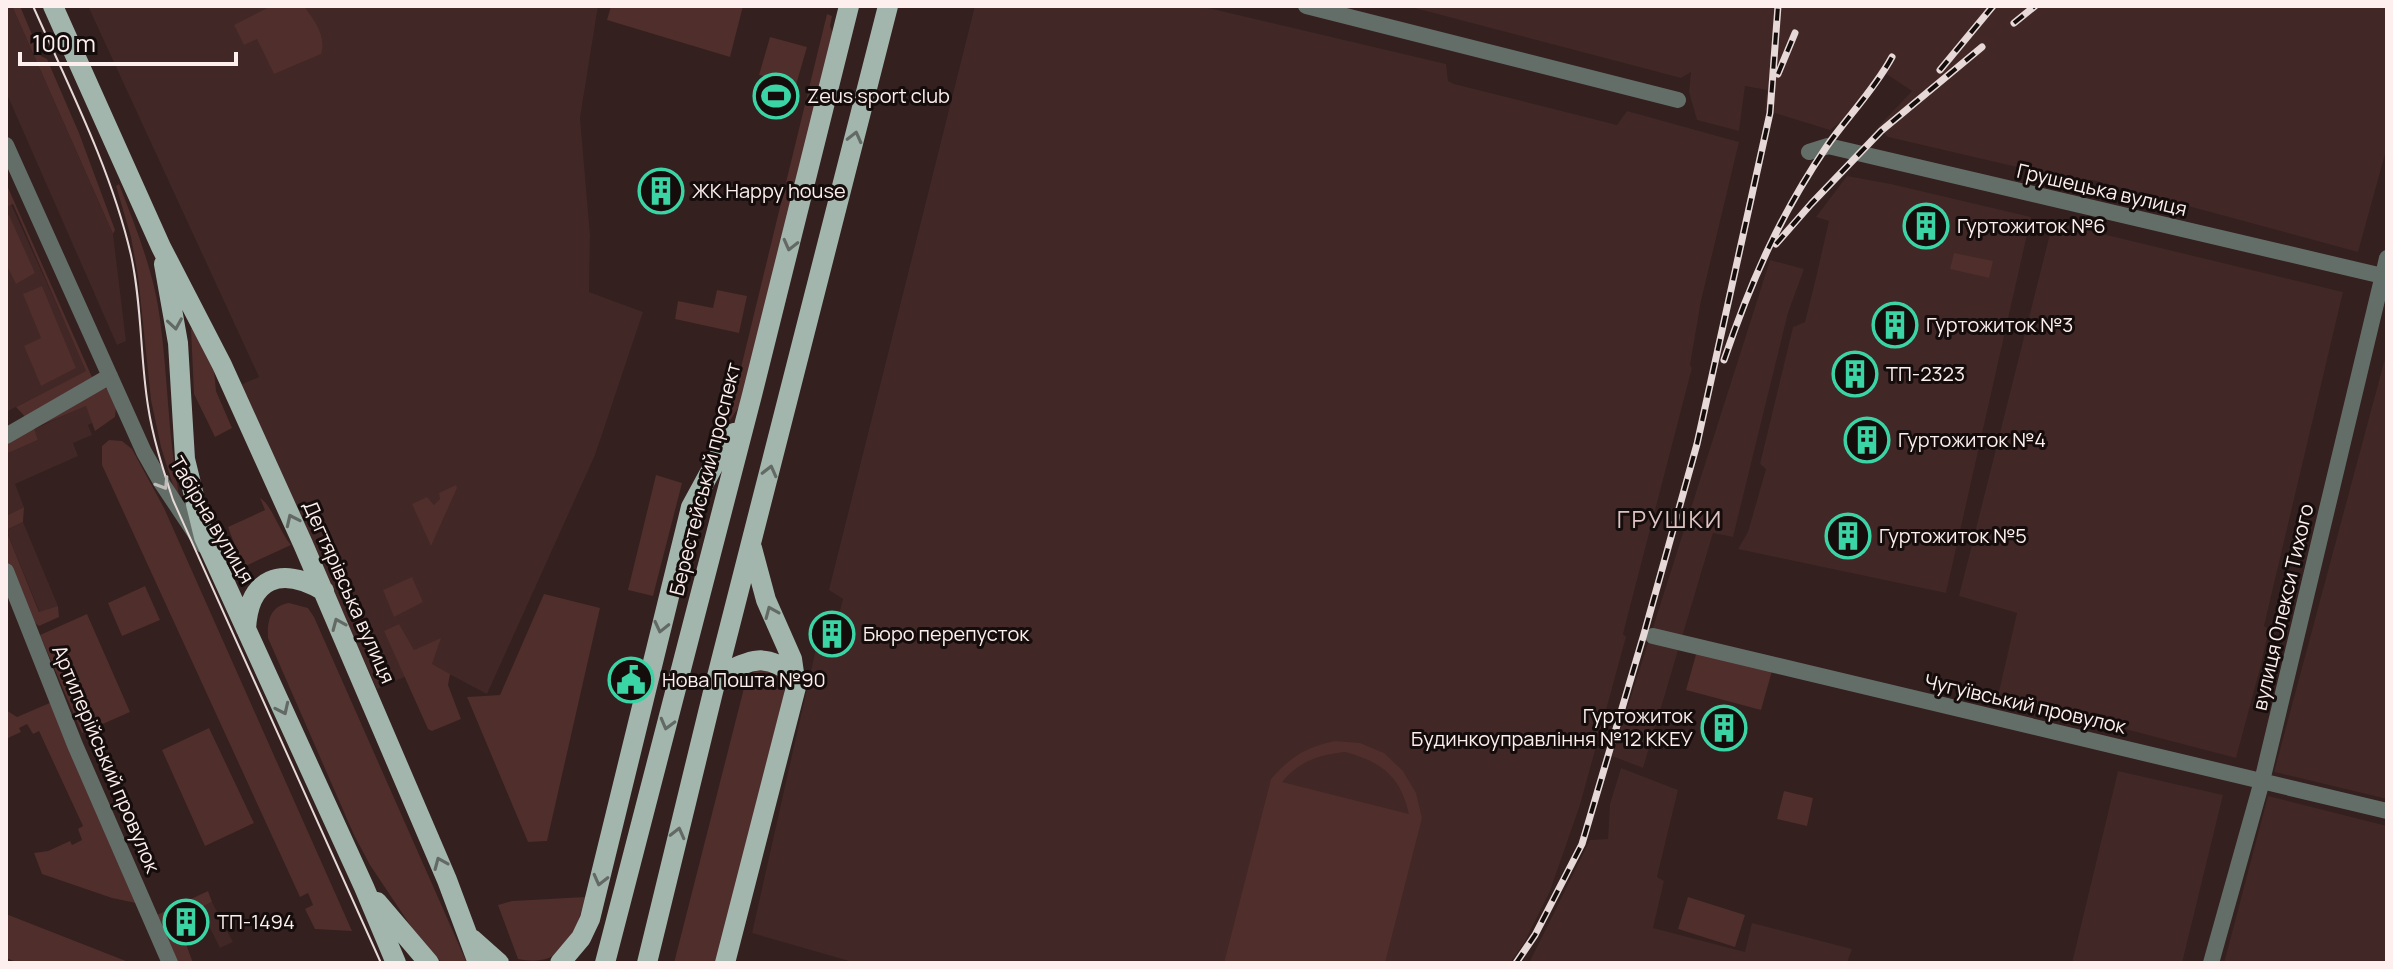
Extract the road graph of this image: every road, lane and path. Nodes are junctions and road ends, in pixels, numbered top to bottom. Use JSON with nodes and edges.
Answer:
{"nodes":[{"id":1,"x":53,"y":6,"type":"edge"},
{"id":2,"x":849,"y":6,"type":"edge"},
{"id":3,"x":888,"y":6,"type":"edge"},
{"id":4,"x":1306,"y":6,"type":"edge"},
{"id":5,"x":1678,"y":100,"type":"dead end"},
{"id":6,"x":6,"y":145,"type":"edge"},
{"id":7,"x":1809,"y":152,"type":"dead end"},
{"id":8,"x":161,"y":247,"type":"junction"},
{"id":9,"x":2387,"y":258,"type":"edge"},
{"id":10,"x":2385,"y":277,"type":"edge"},
{"id":11,"x":110,"y":376,"type":"junction"},
{"id":12,"x":742,"y":432,"type":"junction"},
{"id":13,"x":6,"y":436,"type":"edge"},
{"id":14,"x":751,"y":546,"type":"junction"},
{"id":15,"x":215,"y":562,"type":"junction"},
{"id":16,"x":6,"y":571,"type":"edge"},
{"id":17,"x":324,"y":591,"type":"junction"},
{"id":18,"x":246,"y":629,"type":"junction"},
{"id":19,"x":1653,"y":636,"type":"dead end"},
{"id":20,"x":795,"y":675,"type":"junction"},
{"id":21,"x":717,"y":677,"type":"junction"},
{"id":22,"x":2262,"y":781,"type":"junction"},
{"id":23,"x":2387,"y":811,"type":"edge"},
{"id":24,"x":364,"y":887,"type":"junction"},
{"id":25,"x":469,"y":936,"type":"junction"},
{"id":26,"x":170,"y":963,"type":"edge"},
{"id":27,"x":396,"y":963,"type":"edge"},
{"id":28,"x":429,"y":963,"type":"edge"},
{"id":29,"x":478,"y":963,"type":"edge"},
{"id":30,"x":499,"y":963,"type":"edge"},
{"id":31,"x":560,"y":963,"type":"edge"},
{"id":32,"x":605,"y":963,"type":"edge"},
{"id":33,"x":647,"y":963,"type":"edge"},
{"id":34,"x":725,"y":963,"type":"edge"},
{"id":35,"x":2211,"y":963,"type":"edge"}],
"edges":[{"from":1,"to":8,"type":"main road","name":"Дегтярівська вулиця"},
{"from":2,"to":12,"type":"main road","name":"Берестейський проспект","one_way":true},
{"from":14,"to":3,"type":"main road","one_way":true},
{"from":4,"to":5,"type":"street"},
{"from":6,"to":11,"type":"street","name":"Табірна вулиця"},
{"from":7,"to":10,"type":"street","name":"Грушецька вулиця"},
{"from":8,"to":15,"type":"main road","name":"Дегтярівська вулиця","one_way":true},
{"from":17,"to":8,"type":"main road","name":"Дегтярівська вулиця","one_way":true},
{"from":9,"to":10,"type":"street","name":"вулиця Олекси Тихого"},
{"from":10,"to":22,"type":"street","name":"вулиця Олекси Тихого"},
{"from":11,"to":13,"type":"street"},
{"from":11,"to":15,"type":"street","name":"Табірна вулиця","one_way":true},
{"from":12,"to":31,"type":"main road","one_way":true},
{"from":12,"to":32,"type":"main road","name":"Берестейський проспект","one_way":true},
{"from":20,"to":14,"type":"main road","one_way":true},
{"from":14,"to":21,"type":"main road"},
{"from":15,"to":18,"type":"main road","name":"Табірна вулиця"},
{"from":16,"to":26,"type":"street","name":"Артилерійський провулок"},
{"from":17,"to":18,"type":"main road"},
{"from":25,"to":17,"type":"main road","name":"Дегтярівська вулиця","one_way":true},
{"from":18,"to":24,"type":"main road","name":"Табірна вулиця","one_way":true},
{"from":19,"to":22,"type":"street","name":"Чугуївський провулок"},
{"from":20,"to":21,"type":"main road"},
{"from":20,"to":34,"type":"main road"},
{"from":33,"to":21,"type":"main road","one_way":true},
{"from":22,"to":23,"type":"street","name":"Чугуївський провулок"},
{"from":22,"to":35,"type":"street","name":"вулиця Олекси Тихого"},
{"from":24,"to":27,"type":"main road","name":"Табірна вулиця"},
{"from":24,"to":28,"type":"main road"},
{"from":25,"to":29,"type":"main road","name":"Дегтярівська вулиця"},
{"from":25,"to":30,"type":"main road"}]}
